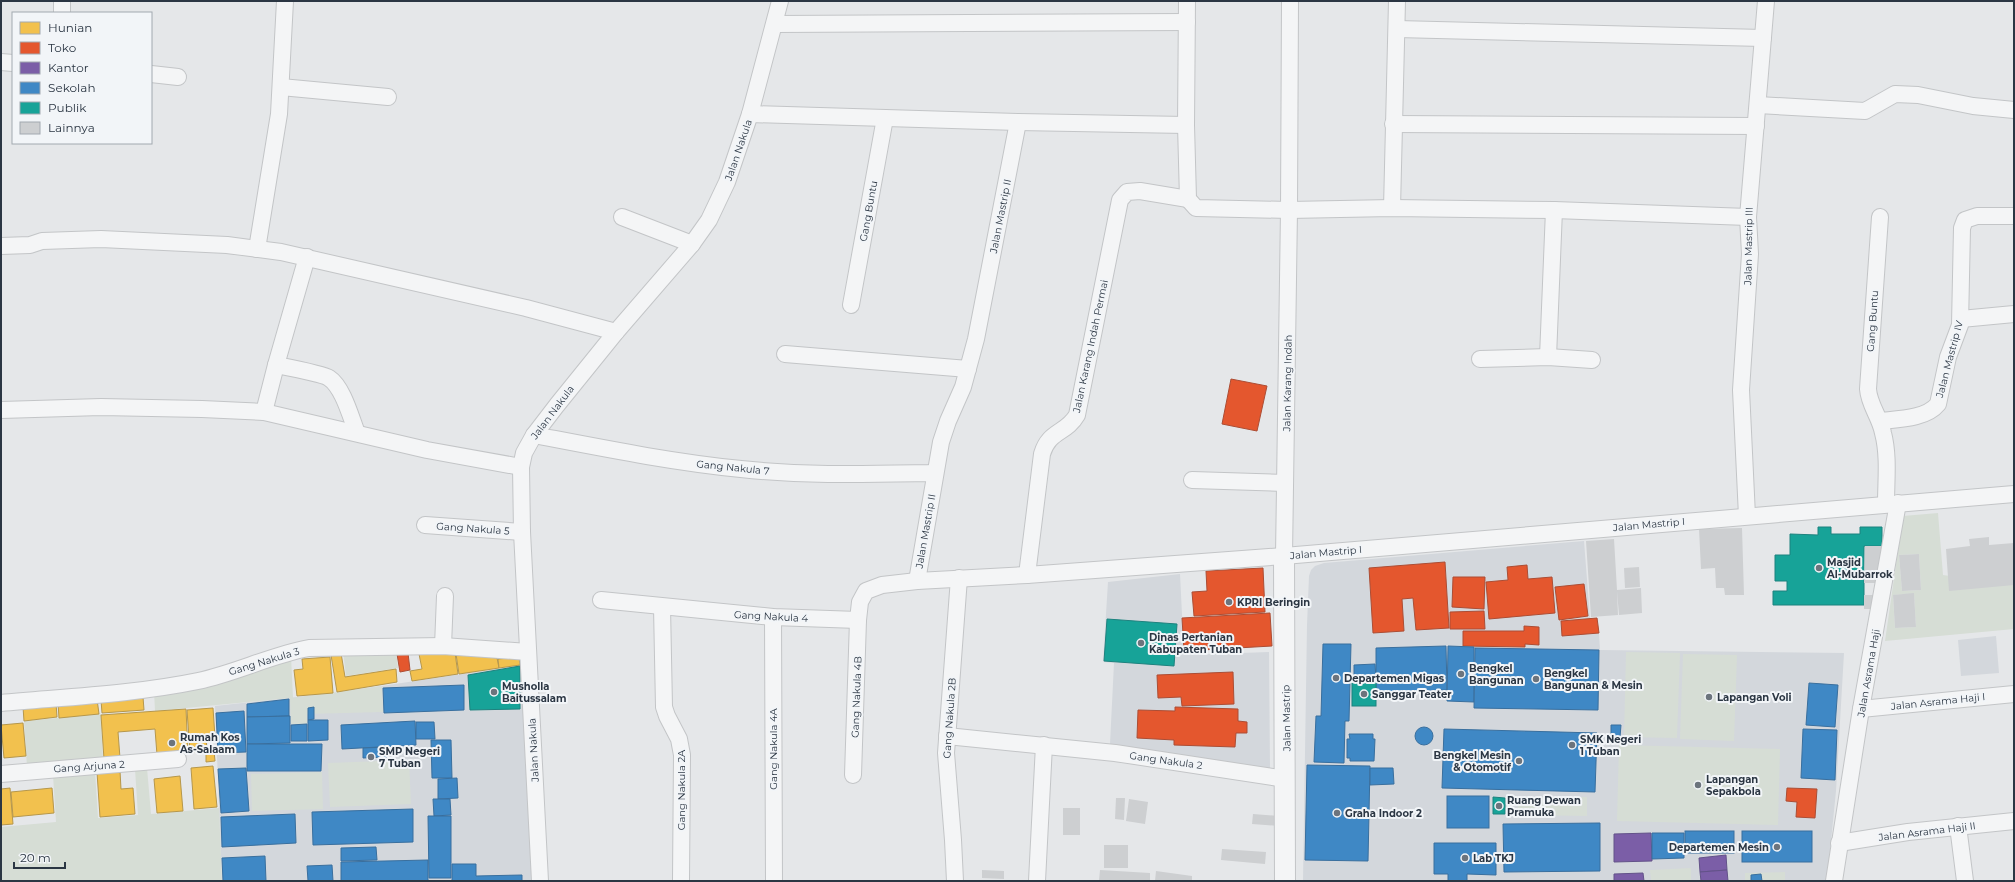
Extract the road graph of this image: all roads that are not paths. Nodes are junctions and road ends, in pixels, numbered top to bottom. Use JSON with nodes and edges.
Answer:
{"nodes":[{"id":1,"x":62,"y":1,"type":"edge"},
{"id":2,"x":285,"y":1,"type":"edge"},
{"id":3,"x":780,"y":1,"type":"edge"},
{"id":4,"x":1187,"y":1,"type":"edge"},
{"id":5,"x":1290,"y":1,"type":"edge"},
{"id":6,"x":1397,"y":1,"type":"edge"},
{"id":7,"x":1766,"y":1,"type":"edge"},
{"id":8,"x":62,"y":12,"type":"edge"},
{"id":9,"x":1187,"y":22,"type":"junction"},
{"id":10,"x":774,"y":24,"type":"junction"},
{"id":11,"x":1397,"y":30,"type":"junction"},
{"id":12,"x":1763,"y":38,"type":"junction"},
{"id":13,"x":1,"y":62,"type":"edge"},
{"id":14,"x":12,"y":63,"type":"edge"},
{"id":15,"x":152,"y":74,"type":"edge"},
{"id":16,"x":178,"y":77,"type":"dead end"},
{"id":17,"x":281,"y":87,"type":"junction"},
{"id":18,"x":388,"y":97,"type":"dead end"},
{"id":19,"x":1758,"y":105,"type":"junction"},
{"id":20,"x":2014,"y":110,"type":"edge"},
{"id":21,"x":750,"y":114,"type":"junction"},
{"id":22,"x":885,"y":118,"type":"junction"},
{"id":23,"x":1018,"y":122,"type":"junction"},
{"id":24,"x":1393,"y":124,"type":"junction"},
{"id":25,"x":1186,"y":125,"type":"junction"},
{"id":26,"x":1756,"y":126,"type":"junction"},
{"id":27,"x":1188,"y":199,"type":"junction"},
{"id":28,"x":1392,"y":208,"type":"junction"},
{"id":29,"x":1289,"y":210,"type":"junction"},
{"id":30,"x":1554,"y":210,"type":"junction"},
{"id":31,"x":2014,"y":216,"type":"edge"},
{"id":32,"x":622,"y":217,"type":"dead end"},
{"id":33,"x":1748,"y":217,"type":"junction"},
{"id":34,"x":1880,"y":217,"type":"dead end"},
{"id":35,"x":692,"y":244,"type":"junction"},
{"id":36,"x":1,"y":246,"type":"edge"},
{"id":37,"x":258,"y":249,"type":"junction"},
{"id":38,"x":307,"y":257,"type":"junction"},
{"id":39,"x":851,"y":305,"type":"dead end"},
{"id":40,"x":2014,"y":314,"type":"edge"},
{"id":41,"x":1961,"y":319,"type":"junction"},
{"id":42,"x":616,"y":332,"type":"junction"},
{"id":43,"x":785,"y":354,"type":"dead end"},
{"id":44,"x":1548,"y":357,"type":"junction"},
{"id":45,"x":1480,"y":359,"type":"dead end"},
{"id":46,"x":1592,"y":360,"type":"dead end"},
{"id":47,"x":276,"y":365,"type":"junction"},
{"id":48,"x":968,"y":369,"type":"junction"},
{"id":49,"x":1,"y":410,"type":"edge"},
{"id":50,"x":264,"y":412,"type":"junction"},
{"id":51,"x":1880,"y":421,"type":"junction"},
{"id":52,"x":357,"y":433,"type":"junction"},
{"id":53,"x":534,"y":435,"type":"junction"},
{"id":54,"x":521,"y":466,"type":"junction"},
{"id":55,"x":935,"y":473,"type":"junction"},
{"id":56,"x":1192,"y":480,"type":"dead end"},
{"id":57,"x":1285,"y":483,"type":"junction"},
{"id":58,"x":2014,"y":494,"type":"edge"},
{"id":59,"x":1892,"y":504,"type":"junction"},
{"id":60,"x":1746,"y":516,"type":"junction"},
{"id":61,"x":425,"y":525,"type":"dead end"},
{"id":62,"x":522,"y":532,"type":"junction"},
{"id":63,"x":1284,"y":556,"type":"junction"},
{"id":64,"x":1027,"y":575,"type":"junction"},
{"id":65,"x":959,"y":578,"type":"junction"},
{"id":66,"x":917,"y":581,"type":"junction"},
{"id":67,"x":445,"y":596,"type":"dead end"},
{"id":68,"x":601,"y":600,"type":"dead end"},
{"id":69,"x":662,"y":607,"type":"junction"},
{"id":70,"x":773,"y":617,"type":"junction"},
{"id":71,"x":858,"y":620,"type":"junction"},
{"id":72,"x":443,"y":646,"type":"junction"},
{"id":73,"x":528,"y":652,"type":"junction"},
{"id":74,"x":2014,"y":694,"type":"edge"},
{"id":75,"x":1,"y":703,"type":"edge"},
{"id":76,"x":1861,"y":709,"type":"junction"},
{"id":77,"x":947,"y":736,"type":"junction"},
{"id":78,"x":1044,"y":744,"type":"junction"},
{"id":79,"x":178,"y":760,"type":"dead end"},
{"id":80,"x":1,"y":774,"type":"edge"},
{"id":81,"x":853,"y":775,"type":"dead end"},
{"id":82,"x":1286,"y":779,"type":"junction"},
{"id":83,"x":2014,"y":821,"type":"edge"},
{"id":84,"x":1958,"y":826,"type":"junction"},
{"id":85,"x":1839,"y":843,"type":"junction"},
{"id":86,"x":540,"y":881,"type":"edge"},
{"id":87,"x":681,"y":881,"type":"edge"},
{"id":88,"x":774,"y":881,"type":"edge"},
{"id":89,"x":955,"y":881,"type":"edge"},
{"id":90,"x":1037,"y":881,"type":"edge"},
{"id":91,"x":1285,"y":881,"type":"edge"},
{"id":92,"x":1834,"y":881,"type":"edge"},
{"id":93,"x":1965,"y":881,"type":"edge"}],
"edges":[{"from":1,"to":8,"type":"street"},
{"from":2,"to":17,"type":"street"},
{"from":3,"to":10,"type":"street","name":"Jalan Nakula"},
{"from":4,"to":9,"type":"street"},
{"from":5,"to":29,"type":"street","name":"Jalan Karang Indah"},
{"from":6,"to":11,"type":"street"},
{"from":7,"to":12,"type":"street","name":"Jalan Mastrip III"},
{"from":9,"to":10,"type":"street"},
{"from":9,"to":25,"type":"street"},
{"from":10,"to":21,"type":"street","name":"Jalan Nakula"},
{"from":11,"to":12,"type":"street"},
{"from":11,"to":24,"type":"street"},
{"from":12,"to":19,"type":"street","name":"Jalan Mastrip III"},
{"from":13,"to":14,"type":"street"},
{"from":15,"to":16,"type":"street"},
{"from":17,"to":18,"type":"street"},
{"from":17,"to":37,"type":"street"},
{"from":19,"to":20,"type":"street"},
{"from":19,"to":26,"type":"street","name":"Jalan Mastrip III"},
{"from":21,"to":22,"type":"street"},
{"from":21,"to":35,"type":"street","name":"Jalan Nakula"},
{"from":22,"to":23,"type":"street"},
{"from":22,"to":39,"type":"street","name":"Gang Buntu"},
{"from":23,"to":25,"type":"street"},
{"from":23,"to":48,"type":"street","name":"Jalan Mastrip II"},
{"from":24,"to":26,"type":"street"},
{"from":24,"to":28,"type":"street"},
{"from":25,"to":27,"type":"street"},
{"from":26,"to":33,"type":"street","name":"Jalan Mastrip III"},
{"from":27,"to":29,"type":"street"},
{"from":27,"to":64,"type":"street","name":"Jalan Karang Indah Permai"},
{"from":28,"to":29,"type":"street"},
{"from":28,"to":30,"type":"street"},
{"from":29,"to":57,"type":"street","name":"Jalan Karang Indah"},
{"from":30,"to":33,"type":"street"},
{"from":30,"to":44,"type":"street"},
{"from":31,"to":41,"type":"street","name":"Jalan Mastrip IV"},
{"from":32,"to":35,"type":"street"},
{"from":33,"to":60,"type":"street","name":"Jalan Mastrip III"},
{"from":34,"to":51,"type":"street","name":"Gang Buntu"},
{"from":35,"to":42,"type":"street","name":"Jalan Nakula"},
{"from":36,"to":37,"type":"street"},
{"from":37,"to":38,"type":"street"},
{"from":38,"to":42,"type":"street"},
{"from":38,"to":47,"type":"street"},
{"from":40,"to":41,"type":"street"},
{"from":41,"to":51,"type":"street","name":"Jalan Mastrip IV"},
{"from":42,"to":53,"type":"street","name":"Jalan Nakula"},
{"from":43,"to":48,"type":"street"},
{"from":44,"to":45,"type":"street"},
{"from":44,"to":46,"type":"street"},
{"from":47,"to":50,"type":"street"},
{"from":47,"to":52,"type":"street"},
{"from":48,"to":55,"type":"street","name":"Jalan Mastrip II"},
{"from":49,"to":50,"type":"street"},
{"from":50,"to":52,"type":"street"},
{"from":51,"to":59,"type":"street"},
{"from":52,"to":54,"type":"street"},
{"from":53,"to":54,"type":"street","name":"Jalan Nakula"},
{"from":53,"to":55,"type":"street","name":"Gang Nakula 7"},
{"from":54,"to":62,"type":"street","name":"Jalan Nakula"},
{"from":55,"to":66,"type":"street","name":"Jalan Mastrip II"},
{"from":56,"to":57,"type":"street"},
{"from":57,"to":63,"type":"street","name":"Jalan Karang Indah"},
{"from":58,"to":59,"type":"street","name":"Jalan Mastrip I"},
{"from":59,"to":60,"type":"street","name":"Jalan Mastrip I"},
{"from":59,"to":76,"type":"street","name":"Jalan Asrama Haji"},
{"from":60,"to":63,"type":"street","name":"Jalan Mastrip I"},
{"from":61,"to":62,"type":"street","name":"Gang Nakula 5"},
{"from":62,"to":73,"type":"street","name":"Jalan Nakula"},
{"from":63,"to":64,"type":"street","name":"Jalan Mastrip II"},
{"from":63,"to":82,"type":"street","name":"Jalan Mastrip"},
{"from":64,"to":65,"type":"street","name":"Jalan Mastrip II"},
{"from":65,"to":66,"type":"street","name":"Jalan Mastrip II"},
{"from":65,"to":77,"type":"street","name":"Gang Nakula 2B"},
{"from":66,"to":71,"type":"street"},
{"from":67,"to":72,"type":"street"},
{"from":68,"to":69,"type":"street","name":"Gang Nakula 4"},
{"from":69,"to":70,"type":"street","name":"Gang Nakula 4"},
{"from":69,"to":87,"type":"street","name":"Gang Nakula 2A"},
{"from":70,"to":71,"type":"street","name":"Gang Nakula 4"},
{"from":70,"to":88,"type":"street","name":"Gang Nakula 4A"},
{"from":71,"to":81,"type":"street","name":"Gang Nakula 4B"},
{"from":72,"to":73,"type":"street","name":"Gang Nakula 3"},
{"from":72,"to":75,"type":"street","name":"Gang Nakula 3"},
{"from":73,"to":86,"type":"street","name":"Jalan Nakula"},
{"from":74,"to":76,"type":"street","name":"Jalan Asrama Haji I"},
{"from":76,"to":85,"type":"street","name":"Jalan Asrama Haji"},
{"from":77,"to":78,"type":"street","name":"Gang Nakula 2"},
{"from":77,"to":89,"type":"street","name":"Gang Nakula 2B"},
{"from":78,"to":82,"type":"street","name":"Gang Nakula 2"},
{"from":78,"to":90,"type":"street"},
{"from":79,"to":80,"type":"street","name":"Gang Arjuna 2"},
{"from":82,"to":91,"type":"street","name":"Jalan Mastrip"},
{"from":83,"to":84,"type":"street","name":"Jalan Asrama Haji II"},
{"from":84,"to":85,"type":"street","name":"Jalan Asrama Haji II"},
{"from":84,"to":93,"type":"street"},
{"from":85,"to":92,"type":"street","name":"Jalan Asrama Haji"}]}
